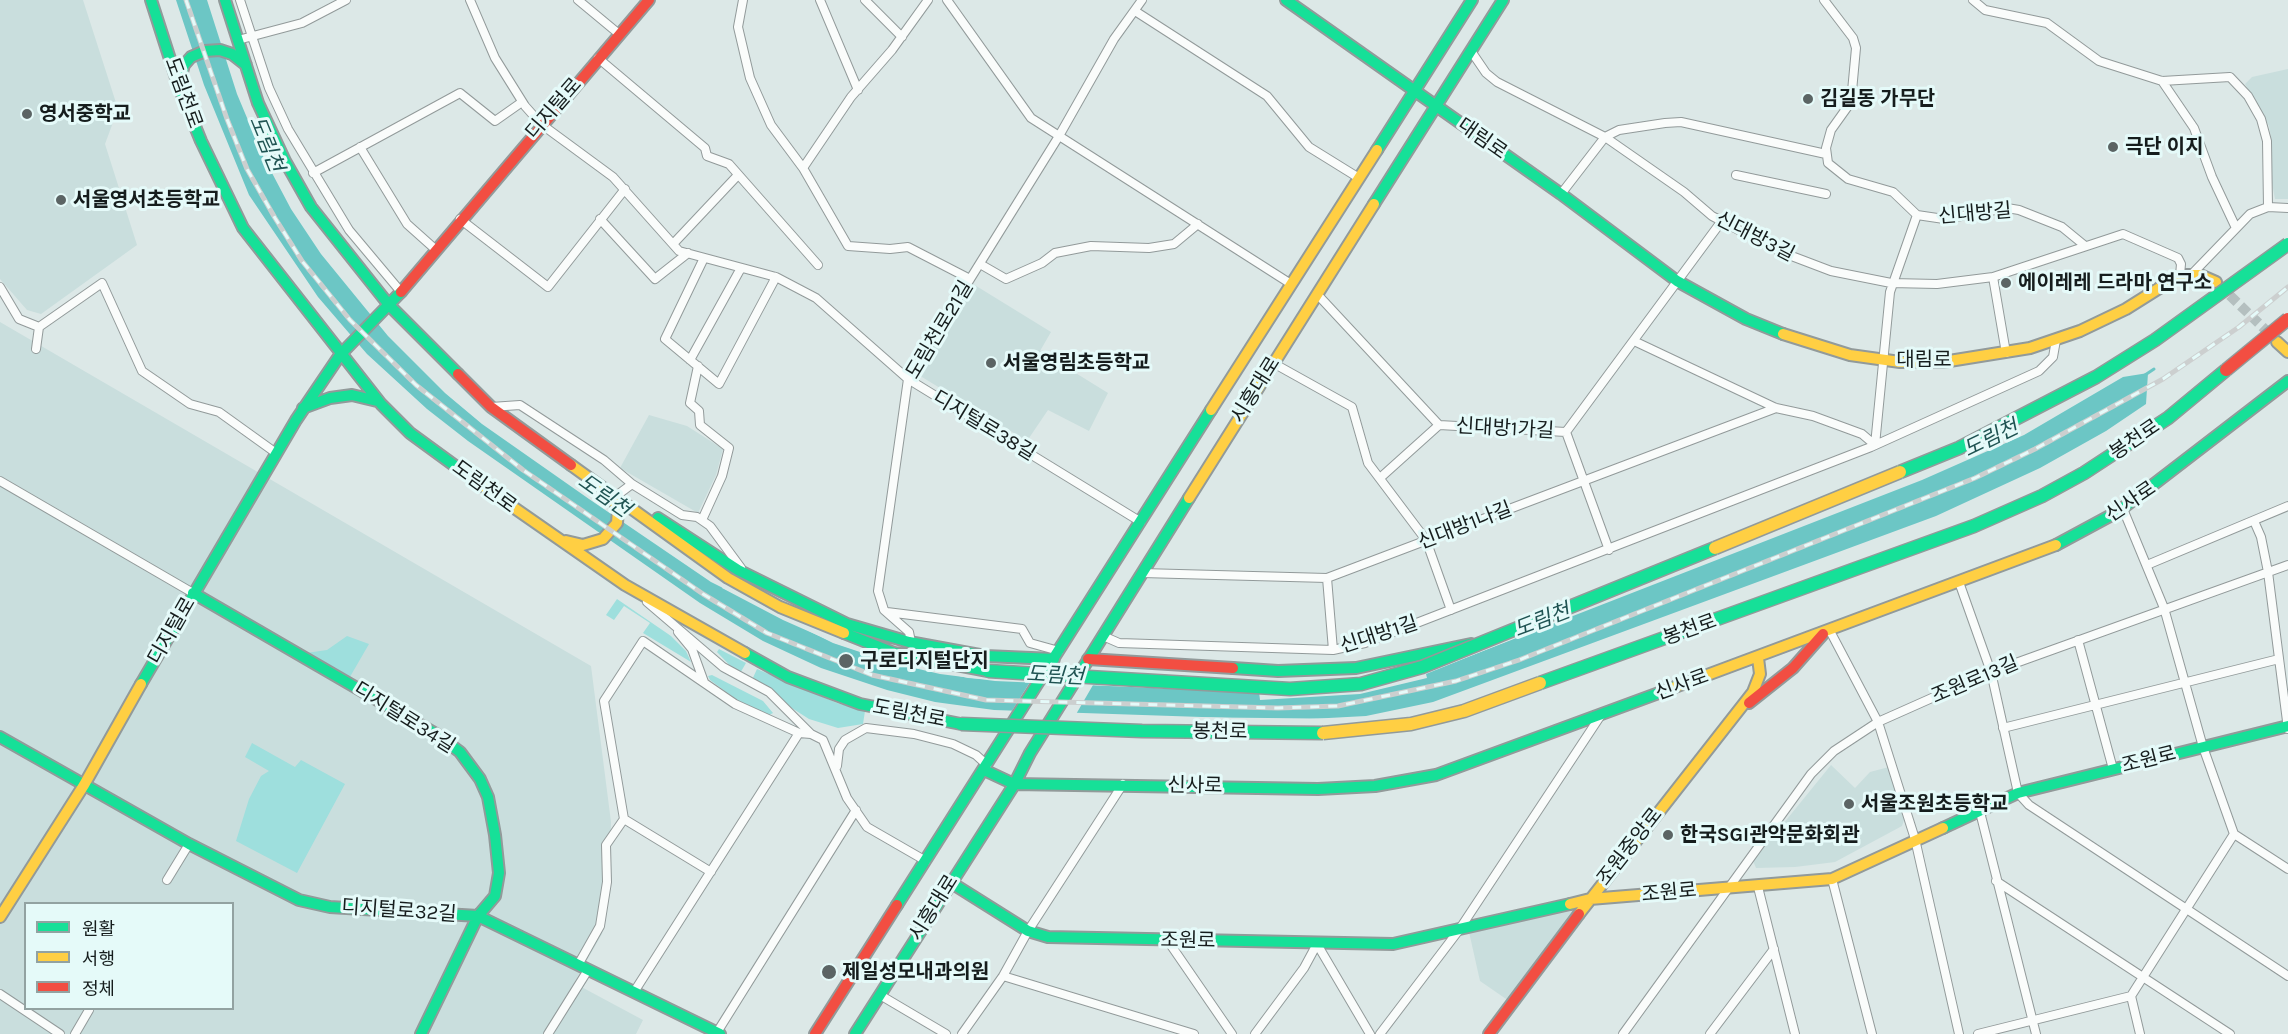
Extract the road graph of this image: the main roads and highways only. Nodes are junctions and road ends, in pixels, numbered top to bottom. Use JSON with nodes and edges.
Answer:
{"nodes":[{"id":1,"x":151,"y":0,"type":"edge"},
{"id":2,"x":225,"y":0,"type":"edge"},
{"id":3,"x":649,"y":0,"type":"edge"},
{"id":4,"x":1286,"y":0,"type":"edge"},
{"id":5,"x":1503,"y":0,"type":"edge"},
{"id":6,"x":1469,"y":1,"type":"edge"},
{"id":7,"x":243,"y":63,"type":"junction"},
{"id":8,"x":180,"y":81,"type":"junction"},
{"id":9,"x":1414,"y":91,"type":"junction"},
{"id":10,"x":1436,"y":106,"type":"junction"},
{"id":11,"x":2288,"y":244,"type":"edge"},
{"id":12,"x":2216,"y":282,"type":"tunnel mouth"},
{"id":13,"x":386,"y":309,"type":"junction"},
{"id":14,"x":2288,"y":319,"type":"edge"},
{"id":15,"x":2277,"y":342,"type":"tunnel mouth"},
{"id":16,"x":344,"y":351,"type":"junction"},
{"id":17,"x":2288,"y":352,"type":"edge"},
{"id":18,"x":2288,"y":381,"type":"edge"},
{"id":19,"x":381,"y":404,"type":"junction"},
{"id":20,"x":303,"y":408,"type":"junction"},
{"id":21,"x":614,"y":492,"type":"junction"},
{"id":22,"x":559,"y":539,"type":"junction"},
{"id":23,"x":193,"y":593,"type":"junction"},
{"id":24,"x":1827,"y":632,"type":"junction"},
{"id":25,"x":1490,"y":640,"type":"junction"},
{"id":26,"x":1055,"y":658,"type":"junction"},
{"id":27,"x":1758,"y":658,"type":"junction"},
{"id":28,"x":1089,"y":659,"type":"junction"},
{"id":29,"x":1737,"y":712,"type":"junction"},
{"id":30,"x":1025,"y":726,"type":"joint"},
{"id":31,"x":2288,"y":728,"type":"edge"},
{"id":32,"x":0,"y":737,"type":"edge"},
{"id":33,"x":985,"y":768,"type":"junction"},
{"id":34,"x":1014,"y":784,"type":"junction"},
{"id":35,"x":84,"y":785,"type":"junction"},
{"id":36,"x":950,"y":882,"type":"junction"},
{"id":37,"x":1590,"y":899,"type":"junction"},
{"id":38,"x":478,"y":916,"type":"junction"},
{"id":39,"x":0,"y":917,"type":"edge"},
{"id":40,"x":718,"y":1033,"type":"edge"},
{"id":41,"x":421,"y":1034,"type":"edge"},
{"id":42,"x":815,"y":1034,"type":"edge"},
{"id":43,"x":855,"y":1034,"type":"edge"},
{"id":44,"x":1489,"y":1034,"type":"edge"}],
"edges":[{"from":1,"to":8,"type":"main road","name":"도림천로"},
{"from":2,"to":7,"type":"main road"},
{"from":3,"to":13,"type":"main road","name":"디지털로"},
{"from":4,"to":9,"type":"main road","name":"대림로"},
{"from":5,"to":10,"type":"main road","name":"시흥대로"},
{"from":6,"to":9,"type":"main road","name":"시흥대로"},
{"from":7,"to":8,"type":"main road"},
{"from":7,"to":13,"type":"main road"},
{"from":8,"to":16,"type":"main road","name":"도림천로"},
{"from":9,"to":10,"type":"main road","name":"대림로"},
{"from":9,"to":26,"type":"main road","name":"시흥대로"},
{"from":10,"to":12,"type":"main road","name":"대림로"},
{"from":10,"to":28,"type":"main road","name":"시흥대로"},
{"from":11,"to":25,"type":"main road","bridge":true},
{"from":13,"to":16,"type":"main road","name":"디지털로"},
{"from":13,"to":21,"type":"main road"},
{"from":14,"to":30,"type":"main road","name":"봉천로","bridge":true},
{"from":15,"to":17,"type":"main road"},
{"from":16,"to":19,"type":"main road","name":"도림천로"},
{"from":16,"to":20,"type":"main road","name":"디지털로"},
{"from":18,"to":24,"type":"main road","name":"신사로"},
{"from":19,"to":20,"type":"main road"},
{"from":19,"to":22,"type":"main road","name":"도림천로"},
{"from":20,"to":23,"type":"main road","name":"디지털로"},
{"from":21,"to":22,"type":"main road"},
{"from":21,"to":25,"type":"main road","bridge":true},
{"from":21,"to":26,"type":"main road"},
{"from":22,"to":30,"type":"main road","name":"도림천로","bridge":true},
{"from":23,"to":35,"type":"main road","name":"디지털로"},
{"from":23,"to":38,"type":"main road","name":"디지털로34길"},
{"from":24,"to":27,"type":"main road","name":"신사로"},
{"from":24,"to":29,"type":"main road"},
{"from":25,"to":28,"type":"main road","bridge":true},
{"from":26,"to":33,"type":"main road","name":"시흥대로","bridge":true},
{"from":27,"to":29,"type":"main road","name":"조원중앙로"},
{"from":27,"to":34,"type":"main road","name":"신사로"},
{"from":28,"to":34,"type":"main road","name":"시흥대로","bridge":true},
{"from":29,"to":37,"type":"main road","name":"조원중앙로"},
{"from":31,"to":37,"type":"main road","name":"조원로"},
{"from":32,"to":35,"type":"main road","name":"디지털로32길"},
{"from":33,"to":34,"type":"main road"},
{"from":33,"to":42,"type":"main road","name":"시흥대로"},
{"from":34,"to":36,"type":"main road","name":"시흥대로"},
{"from":35,"to":38,"type":"main road","name":"디지털로32길"},
{"from":35,"to":39,"type":"main road","name":"디지털로"},
{"from":36,"to":37,"type":"main road","name":"조원로"},
{"from":36,"to":43,"type":"main road","name":"시흥대로"},
{"from":37,"to":44,"type":"main road","name":"조원중앙로"},
{"from":38,"to":40,"type":"main road","name":"디지털로32길"},
{"from":38,"to":41,"type":"main road","name":"디지털로34길"}]}
